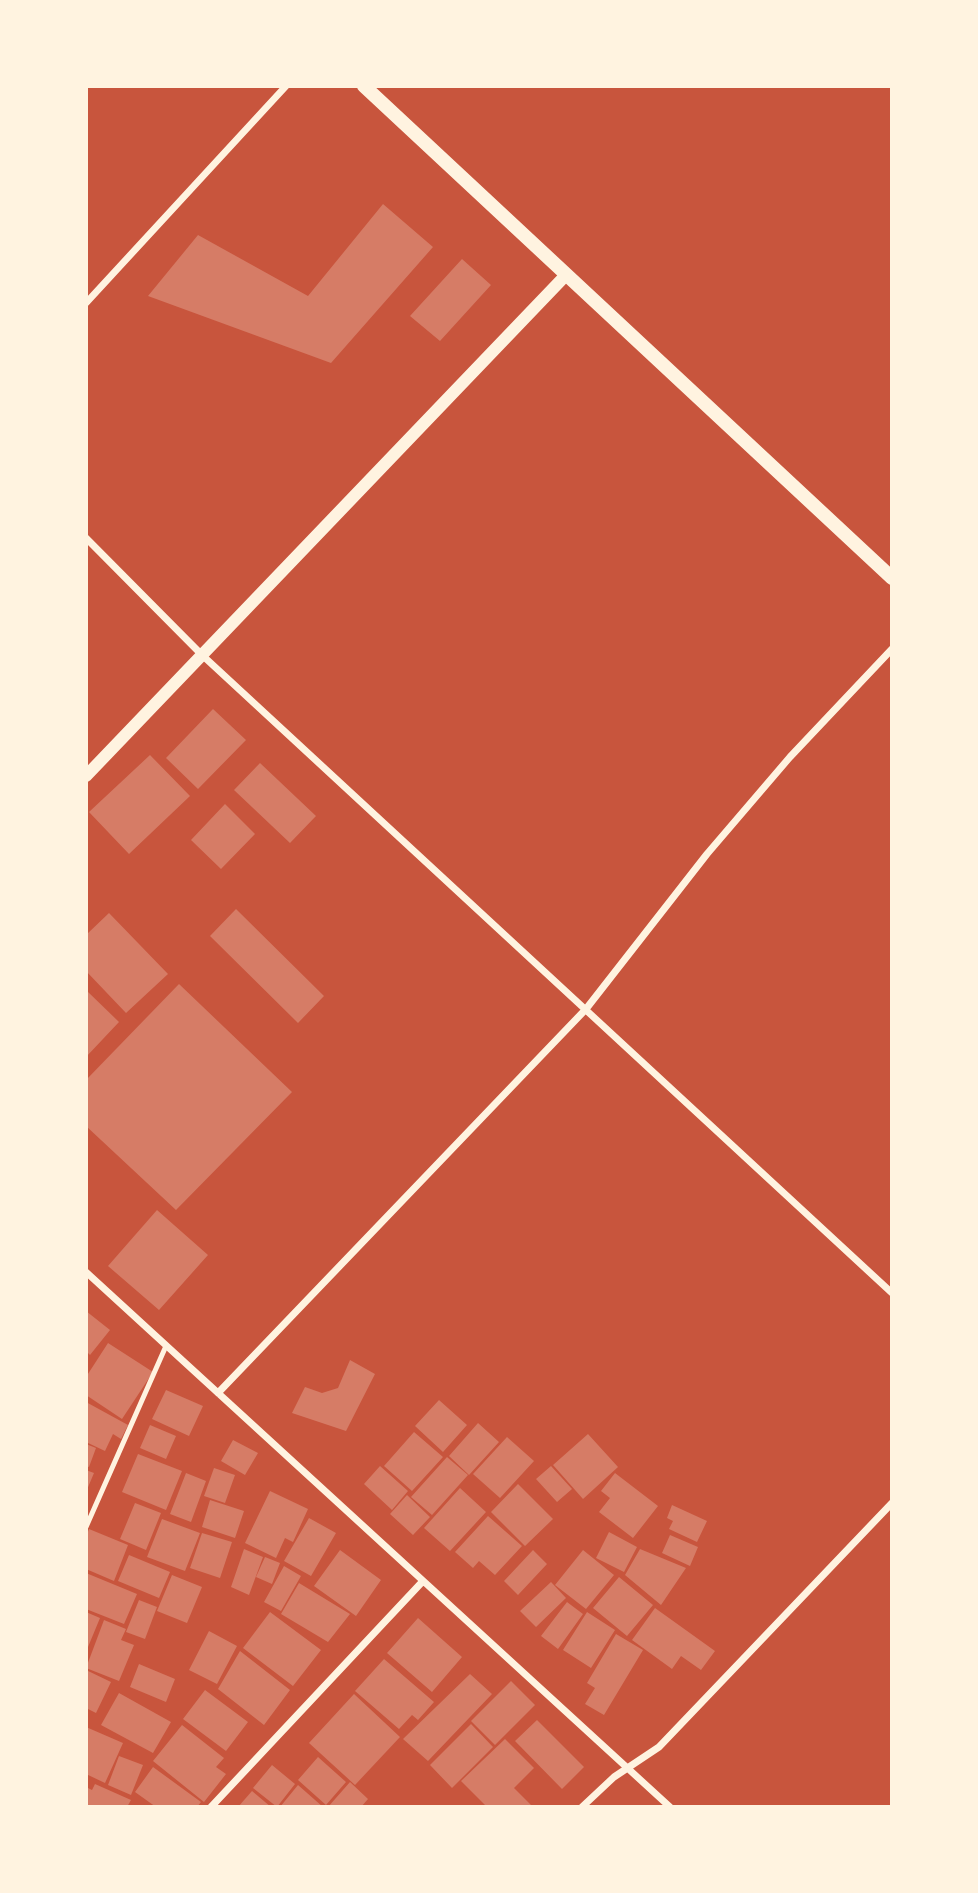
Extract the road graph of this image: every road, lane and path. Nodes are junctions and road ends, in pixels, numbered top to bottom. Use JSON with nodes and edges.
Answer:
{"nodes":[{"id":1,"x":286,"y":86,"type":"edge"},
{"id":2,"x":364,"y":86,"type":"edge"},
{"id":3,"x":566,"y":275,"type":"junction"},
{"id":4,"x":86,"y":303,"type":"edge"},
{"id":5,"x":86,"y":538,"type":"edge"},
{"id":6,"x":892,"y":578,"type":"edge"},
{"id":7,"x":892,"y":649,"type":"edge"},
{"id":8,"x":202,"y":655,"type":"junction"},
{"id":9,"x":86,"y":776,"type":"edge"},
{"id":10,"x":586,"y":1009,"type":"junction"},
{"id":11,"x":86,"y":1272,"type":"edge"},
{"id":12,"x":892,"y":1293,"type":"edge"},
{"id":13,"x":166,"y":1346,"type":"junction"},
{"id":14,"x":218,"y":1393,"type":"junction"},
{"id":15,"x":892,"y":1503,"type":"edge"},
{"id":16,"x":86,"y":1527,"type":"edge"},
{"id":17,"x":423,"y":1581,"type":"junction"},
{"id":18,"x":628,"y":1769,"type":"junction"},
{"id":19,"x":211,"y":1807,"type":"edge"},
{"id":20,"x":582,"y":1807,"type":"edge"},
{"id":21,"x":670,"y":1807,"type":"edge"}],
"edges":[{"from":1,"to":4,"type":"street"},
{"from":2,"to":3,"type":"main road"},
{"from":3,"to":6,"type":"main road"},
{"from":3,"to":8,"type":"street"},
{"from":5,"to":8,"type":"street"},
{"from":7,"to":10,"type":"street"},
{"from":8,"to":9,"type":"street"},
{"from":8,"to":10,"type":"street"},
{"from":10,"to":12,"type":"street"},
{"from":10,"to":14,"type":"street"},
{"from":11,"to":13,"type":"street"},
{"from":13,"to":14,"type":"street"},
{"from":13,"to":16,"type":"lane"},
{"from":14,"to":17,"type":"street"},
{"from":15,"to":18,"type":"street"},
{"from":17,"to":18,"type":"street"},
{"from":17,"to":19,"type":"street"},
{"from":18,"to":20,"type":"street"},
{"from":18,"to":21,"type":"street"}]}
